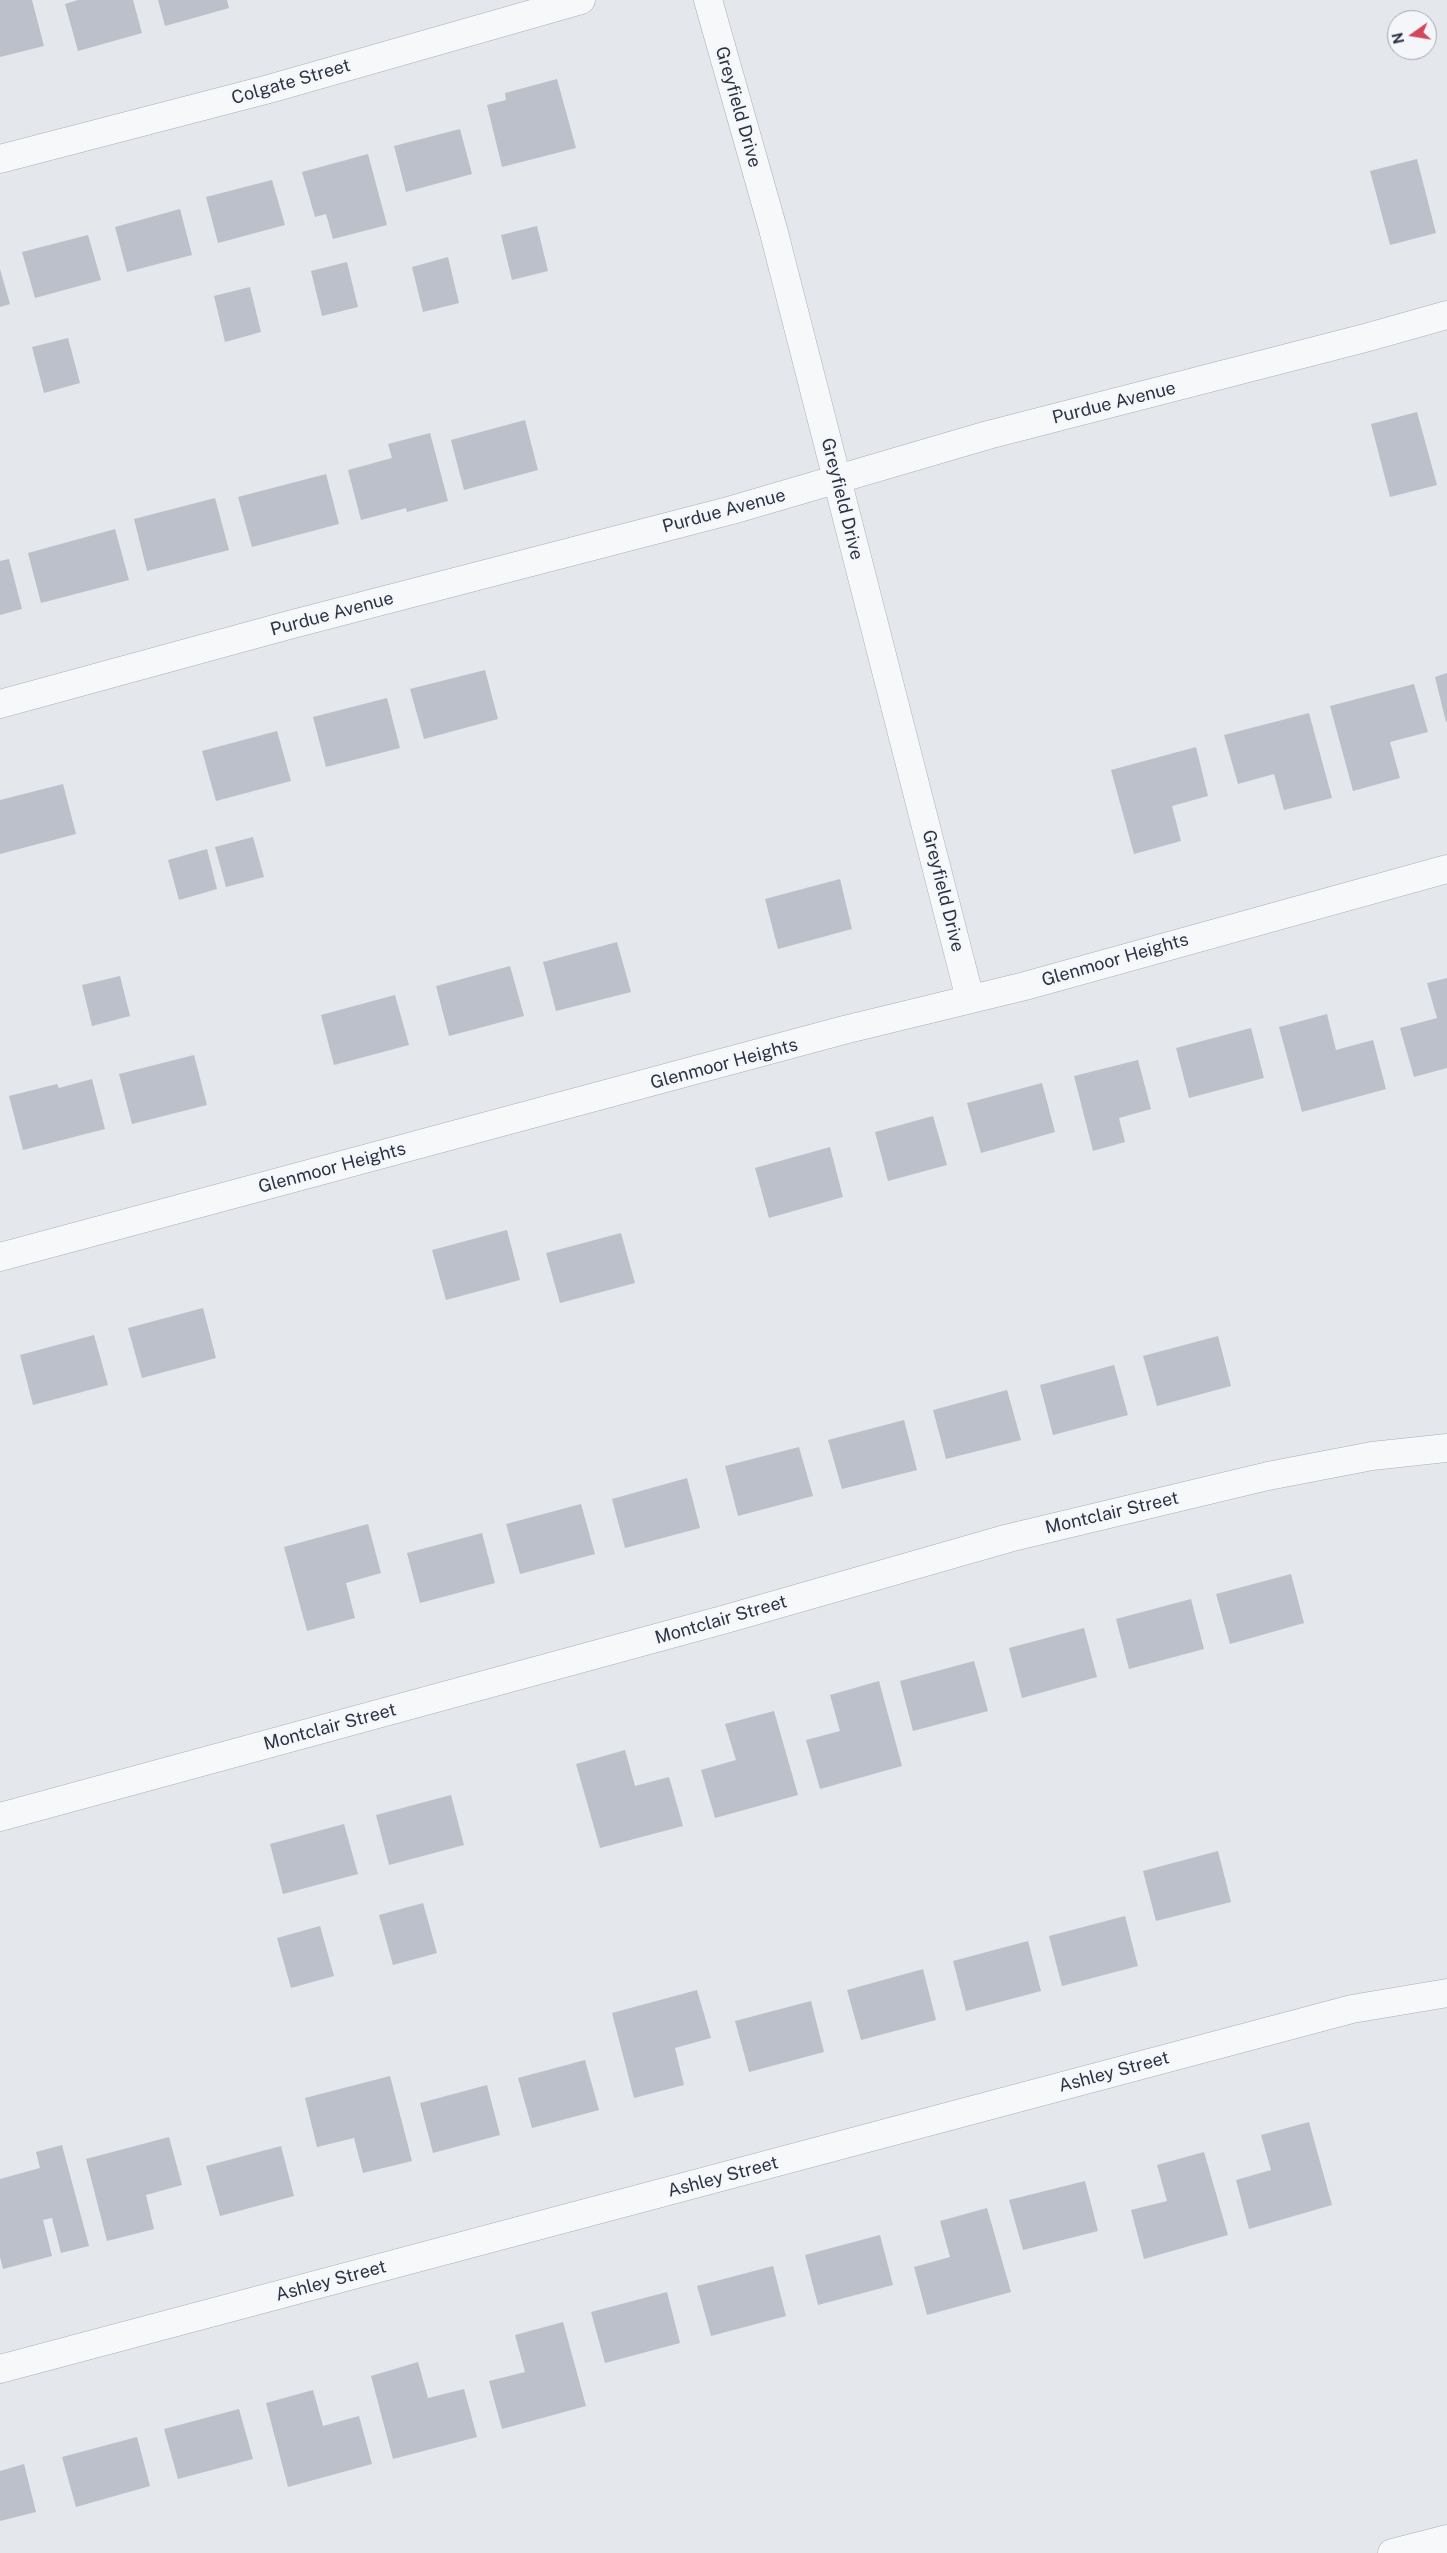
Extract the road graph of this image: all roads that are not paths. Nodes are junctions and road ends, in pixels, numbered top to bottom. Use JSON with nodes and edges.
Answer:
{"nodes":[{"id":1,"x":581,"y":0,"type":"edge"},
{"id":2,"x":708,"y":0,"type":"edge"},
{"id":3,"x":0,"y":159,"type":"edge"},
{"id":4,"x":1447,"y":315,"type":"edge"},
{"id":5,"x":837,"y":479,"type":"junction"},
{"id":6,"x":0,"y":704,"type":"edge"},
{"id":7,"x":1447,"y":869,"type":"edge"},
{"id":8,"x":970,"y":999,"type":"junction"},
{"id":9,"x":0,"y":1257,"type":"edge"},
{"id":10,"x":1447,"y":1448,"type":"edge"},
{"id":11,"x":0,"y":1816,"type":"edge"},
{"id":12,"x":1447,"y":1993,"type":"edge"},
{"id":13,"x":0,"y":2369,"type":"edge"},
{"id":14,"x":1447,"y":2539,"type":"edge"},
{"id":15,"x":1392,"y":2553,"type":"edge"}],
"edges":[{"from":1,"to":3,"type":"street","name":"Colgate Street"},
{"from":2,"to":5,"type":"street","name":"Greyfield Drive"},
{"from":4,"to":5,"type":"street","name":"Purdue Avenue"},
{"from":5,"to":6,"type":"street","name":"Purdue Avenue"},
{"from":5,"to":8,"type":"street","name":"Greyfield Drive"},
{"from":7,"to":8,"type":"street","name":"Glenmoor Heights"},
{"from":8,"to":9,"type":"street","name":"Glenmoor Heights"},
{"from":10,"to":11,"type":"street","name":"Montclair Street"},
{"from":12,"to":13,"type":"street","name":"Ashley Street"},
{"from":14,"to":15,"type":"street"}]}
